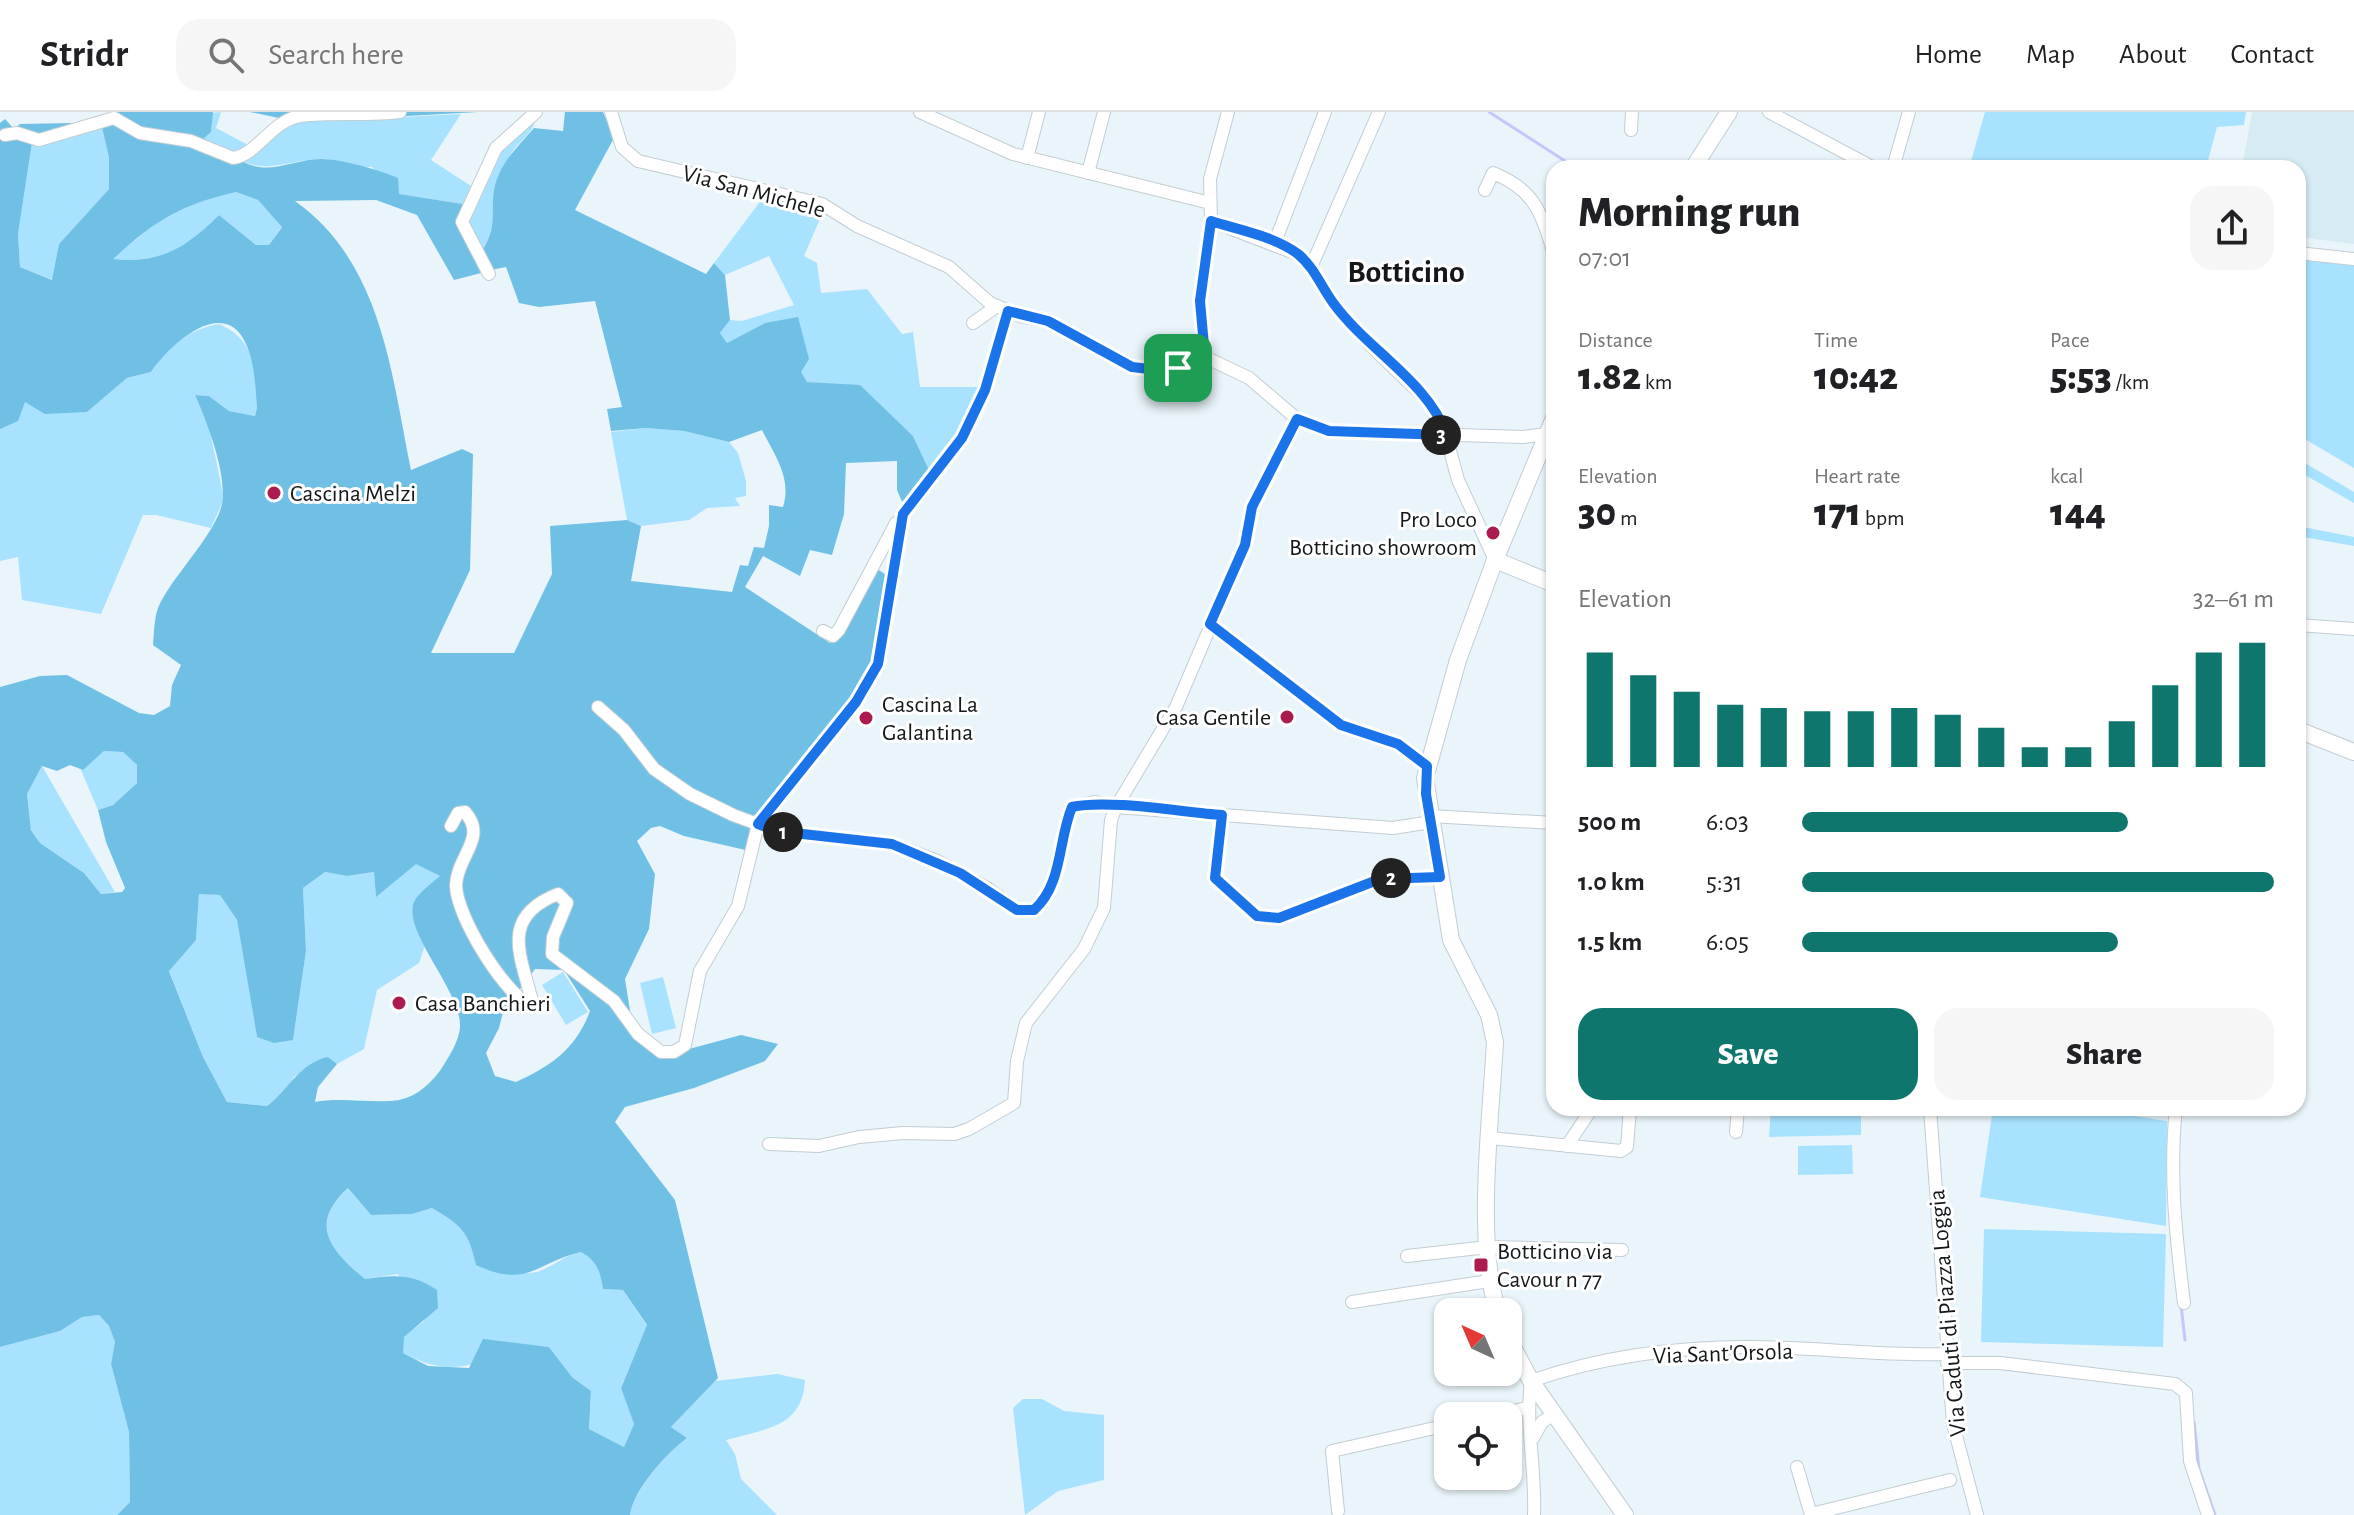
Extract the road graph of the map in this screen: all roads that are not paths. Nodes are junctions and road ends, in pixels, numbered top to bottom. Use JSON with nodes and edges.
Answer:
{"nodes":[{"id":1,"x":400,"y":112,"type":"edge"},
{"id":2,"x":611,"y":112,"type":"edge"},
{"id":3,"x":920,"y":112,"type":"edge"},
{"id":4,"x":1039,"y":112,"type":"edge"},
{"id":5,"x":1104,"y":112,"type":"edge"},
{"id":6,"x":1228,"y":112,"type":"edge"},
{"id":7,"x":1325,"y":112,"type":"edge"},
{"id":8,"x":1379,"y":112,"type":"edge"},
{"id":9,"x":1632,"y":112,"type":"edge"},
{"id":10,"x":1729,"y":112,"type":"edge"},
{"id":11,"x":1769,"y":112,"type":"edge"},
{"id":12,"x":1909,"y":112,"type":"edge"},
{"id":13,"x":531,"y":113,"type":"edge"},
{"id":14,"x":1631,"y":130,"type":"dead end"},
{"id":15,"x":5,"y":135,"type":"dead end"},
{"id":16,"x":1027,"y":158,"type":"junction"},
{"id":17,"x":1698,"y":160,"type":"edge"},
{"id":18,"x":1859,"y":160,"type":"edge"},
{"id":19,"x":1895,"y":160,"type":"edge"},
{"id":20,"x":1088,"y":173,"type":"junction"},
{"id":21,"x":1485,"y":190,"type":"dead end"},
{"id":22,"x":1210,"y":203,"type":"junction"},
{"id":23,"x":1211,"y":221,"type":"junction"},
{"id":24,"x":1546,"y":233,"type":"edge"},
{"id":25,"x":1275,"y":242,"type":"junction"},
{"id":26,"x":2306,"y":254,"type":"edge"},
{"id":27,"x":2354,"y":259,"type":"edge"},
{"id":28,"x":1311,"y":267,"type":"junction"},
{"id":29,"x":489,"y":274,"type":"dead end"},
{"id":30,"x":1003,"y":309,"type":"junction"},
{"id":31,"x":973,"y":323,"type":"dead end"},
{"id":32,"x":1205,"y":357,"type":"junction"},
{"id":33,"x":1297,"y":419,"type":"junction"},
{"id":34,"x":1546,"y":434,"type":"edge"},
{"id":35,"x":1447,"y":435,"type":"junction"},
{"id":36,"x":1546,"y":436,"type":"edge"},
{"id":37,"x":903,"y":514,"type":"junction"},
{"id":38,"x":1495,"y":560,"type":"junction"},
{"id":39,"x":1546,"y":581,"type":"edge"},
{"id":40,"x":1210,"y":624,"type":"junction"},
{"id":41,"x":2306,"y":626,"type":"edge"},
{"id":42,"x":2354,"y":629,"type":"edge"},
{"id":43,"x":823,"y":631,"type":"dead end"},
{"id":44,"x":598,"y":707,"type":"dead end"},
{"id":45,"x":2306,"y":733,"type":"edge"},
{"id":46,"x":2354,"y":752,"type":"edge"},
{"id":47,"x":1427,"y":766,"type":"junction"},
{"id":48,"x":1116,"y":807,"type":"junction"},
{"id":49,"x":1222,"y":815,"type":"junction"},
{"id":50,"x":1430,"y":819,"type":"junction"},
{"id":51,"x":1546,"y":823,"type":"edge"},
{"id":52,"x":758,"y":824,"type":"junction"},
{"id":53,"x":451,"y":826,"type":"dead end"},
{"id":54,"x":1440,"y":877,"type":"junction"},
{"id":55,"x":1587,"y":1116,"type":"edge"},
{"id":56,"x":1629,"y":1116,"type":"edge"},
{"id":57,"x":1737,"y":1116,"type":"edge"},
{"id":58,"x":1931,"y":1116,"type":"edge"},
{"id":59,"x":2175,"y":1116,"type":"edge"},
{"id":60,"x":1736,"y":1132,"type":"dead end"},
{"id":61,"x":1490,"y":1138,"type":"junction"},
{"id":62,"x":769,"y":1144,"type":"dead end"},
{"id":63,"x":1567,"y":1146,"type":"junction"},
{"id":64,"x":1488,"y":1247,"type":"junction"},
{"id":65,"x":1622,"y":1250,"type":"dead end"},
{"id":66,"x":1407,"y":1256,"type":"dead end"},
{"id":67,"x":1489,"y":1281,"type":"junction"},
{"id":68,"x":1494,"y":1298,"type":"edge"},
{"id":69,"x":1352,"y":1302,"type":"dead end"},
{"id":70,"x":2184,"y":1303,"type":"dead end"},
{"id":71,"x":1947,"y":1359,"type":"junction"},
{"id":72,"x":1522,"y":1364,"type":"edge"},
{"id":73,"x":1531,"y":1381,"type":"junction"},
{"id":74,"x":1527,"y":1408,"type":"junction"},
{"id":75,"x":1522,"y":1409,"type":"edge"},
{"id":76,"x":1554,"y":1414,"type":"junction"},
{"id":77,"x":1434,"y":1428,"type":"edge"},
{"id":78,"x":1533,"y":1438,"type":"junction"},
{"id":79,"x":1797,"y":1467,"type":"dead end"},
{"id":80,"x":1950,"y":1480,"type":"dead end"},
{"id":81,"x":1338,"y":1511,"type":"dead end"},
{"id":82,"x":1811,"y":1514,"type":"edge"},
{"id":83,"x":1534,"y":1515,"type":"edge"},
{"id":84,"x":1625,"y":1515,"type":"edge"},
{"id":85,"x":1977,"y":1515,"type":"edge"},
{"id":86,"x":2208,"y":1515,"type":"edge"}],
"edges":[{"from":1,"to":15,"type":"street"},
{"from":2,"to":30,"type":"street","name":"Via San Michele"},
{"from":3,"to":16,"type":"street"},
{"from":4,"to":16,"type":"street"},
{"from":5,"to":20,"type":"street"},
{"from":6,"to":22,"type":"street"},
{"from":7,"to":25,"type":"street"},
{"from":8,"to":28,"type":"street"},
{"from":9,"to":14,"type":"street"},
{"from":10,"to":17,"type":"street"},
{"from":11,"to":18,"type":"street"},
{"from":12,"to":19,"type":"street"},
{"from":13,"to":29,"type":"street"},
{"from":16,"to":20,"type":"street"},
{"from":20,"to":22,"type":"street"},
{"from":21,"to":24,"type":"street"},
{"from":22,"to":23,"type":"street"},
{"from":23,"to":25,"type":"street"},
{"from":23,"to":32,"type":"street"},
{"from":25,"to":28,"type":"street"},
{"from":26,"to":27,"type":"street"},
{"from":28,"to":35,"type":"street"},
{"from":30,"to":31,"type":"street"},
{"from":30,"to":32,"type":"street","name":"Via San Michele"},
{"from":30,"to":37,"type":"street"},
{"from":32,"to":33,"type":"street"},
{"from":33,"to":35,"type":"street"},
{"from":33,"to":40,"type":"street"},
{"from":34,"to":35,"type":"street"},
{"from":35,"to":38,"type":"street"},
{"from":36,"to":38,"type":"street"},
{"from":37,"to":43,"type":"street"},
{"from":37,"to":52,"type":"street"},
{"from":38,"to":39,"type":"street"},
{"from":38,"to":47,"type":"street"},
{"from":40,"to":47,"type":"street"},
{"from":40,"to":48,"type":"street"},
{"from":41,"to":42,"type":"street"},
{"from":44,"to":52,"type":"street"},
{"from":45,"to":46,"type":"street"},
{"from":47,"to":50,"type":"street"},
{"from":48,"to":49,"type":"street"},
{"from":48,"to":52,"type":"street"},
{"from":48,"to":62,"type":"street"},
{"from":49,"to":50,"type":"street"},
{"from":49,"to":54,"type":"street"},
{"from":50,"to":51,"type":"street"},
{"from":50,"to":54,"type":"street"},
{"from":52,"to":53,"type":"street"},
{"from":54,"to":61,"type":"street"},
{"from":55,"to":63,"type":"street"},
{"from":56,"to":63,"type":"street"},
{"from":57,"to":60,"type":"street"},
{"from":58,"to":71,"type":"street","name":"Via Caduti di Piazza Loggia"},
{"from":59,"to":70,"type":"street"},
{"from":61,"to":63,"type":"street"},
{"from":61,"to":64,"type":"street"},
{"from":64,"to":65,"type":"street"},
{"from":64,"to":66,"type":"street"},
{"from":64,"to":67,"type":"street"},
{"from":67,"to":68,"type":"street"},
{"from":67,"to":69,"type":"street"},
{"from":71,"to":73,"type":"street","name":"Via Sant'Orsola"},
{"from":71,"to":85,"type":"street","name":"Via Caduti di Piazza Loggia"},
{"from":71,"to":86,"type":"street","name":"Via Sant'Orsola"},
{"from":72,"to":73,"type":"street"},
{"from":73,"to":74,"type":"street"},
{"from":73,"to":76,"type":"street"},
{"from":74,"to":75,"type":"street"},
{"from":74,"to":78,"type":"street"},
{"from":76,"to":78,"type":"street"},
{"from":76,"to":84,"type":"street"},
{"from":77,"to":81,"type":"street"},
{"from":78,"to":83,"type":"street"},
{"from":79,"to":82,"type":"street"},
{"from":80,"to":82,"type":"street"}]}
